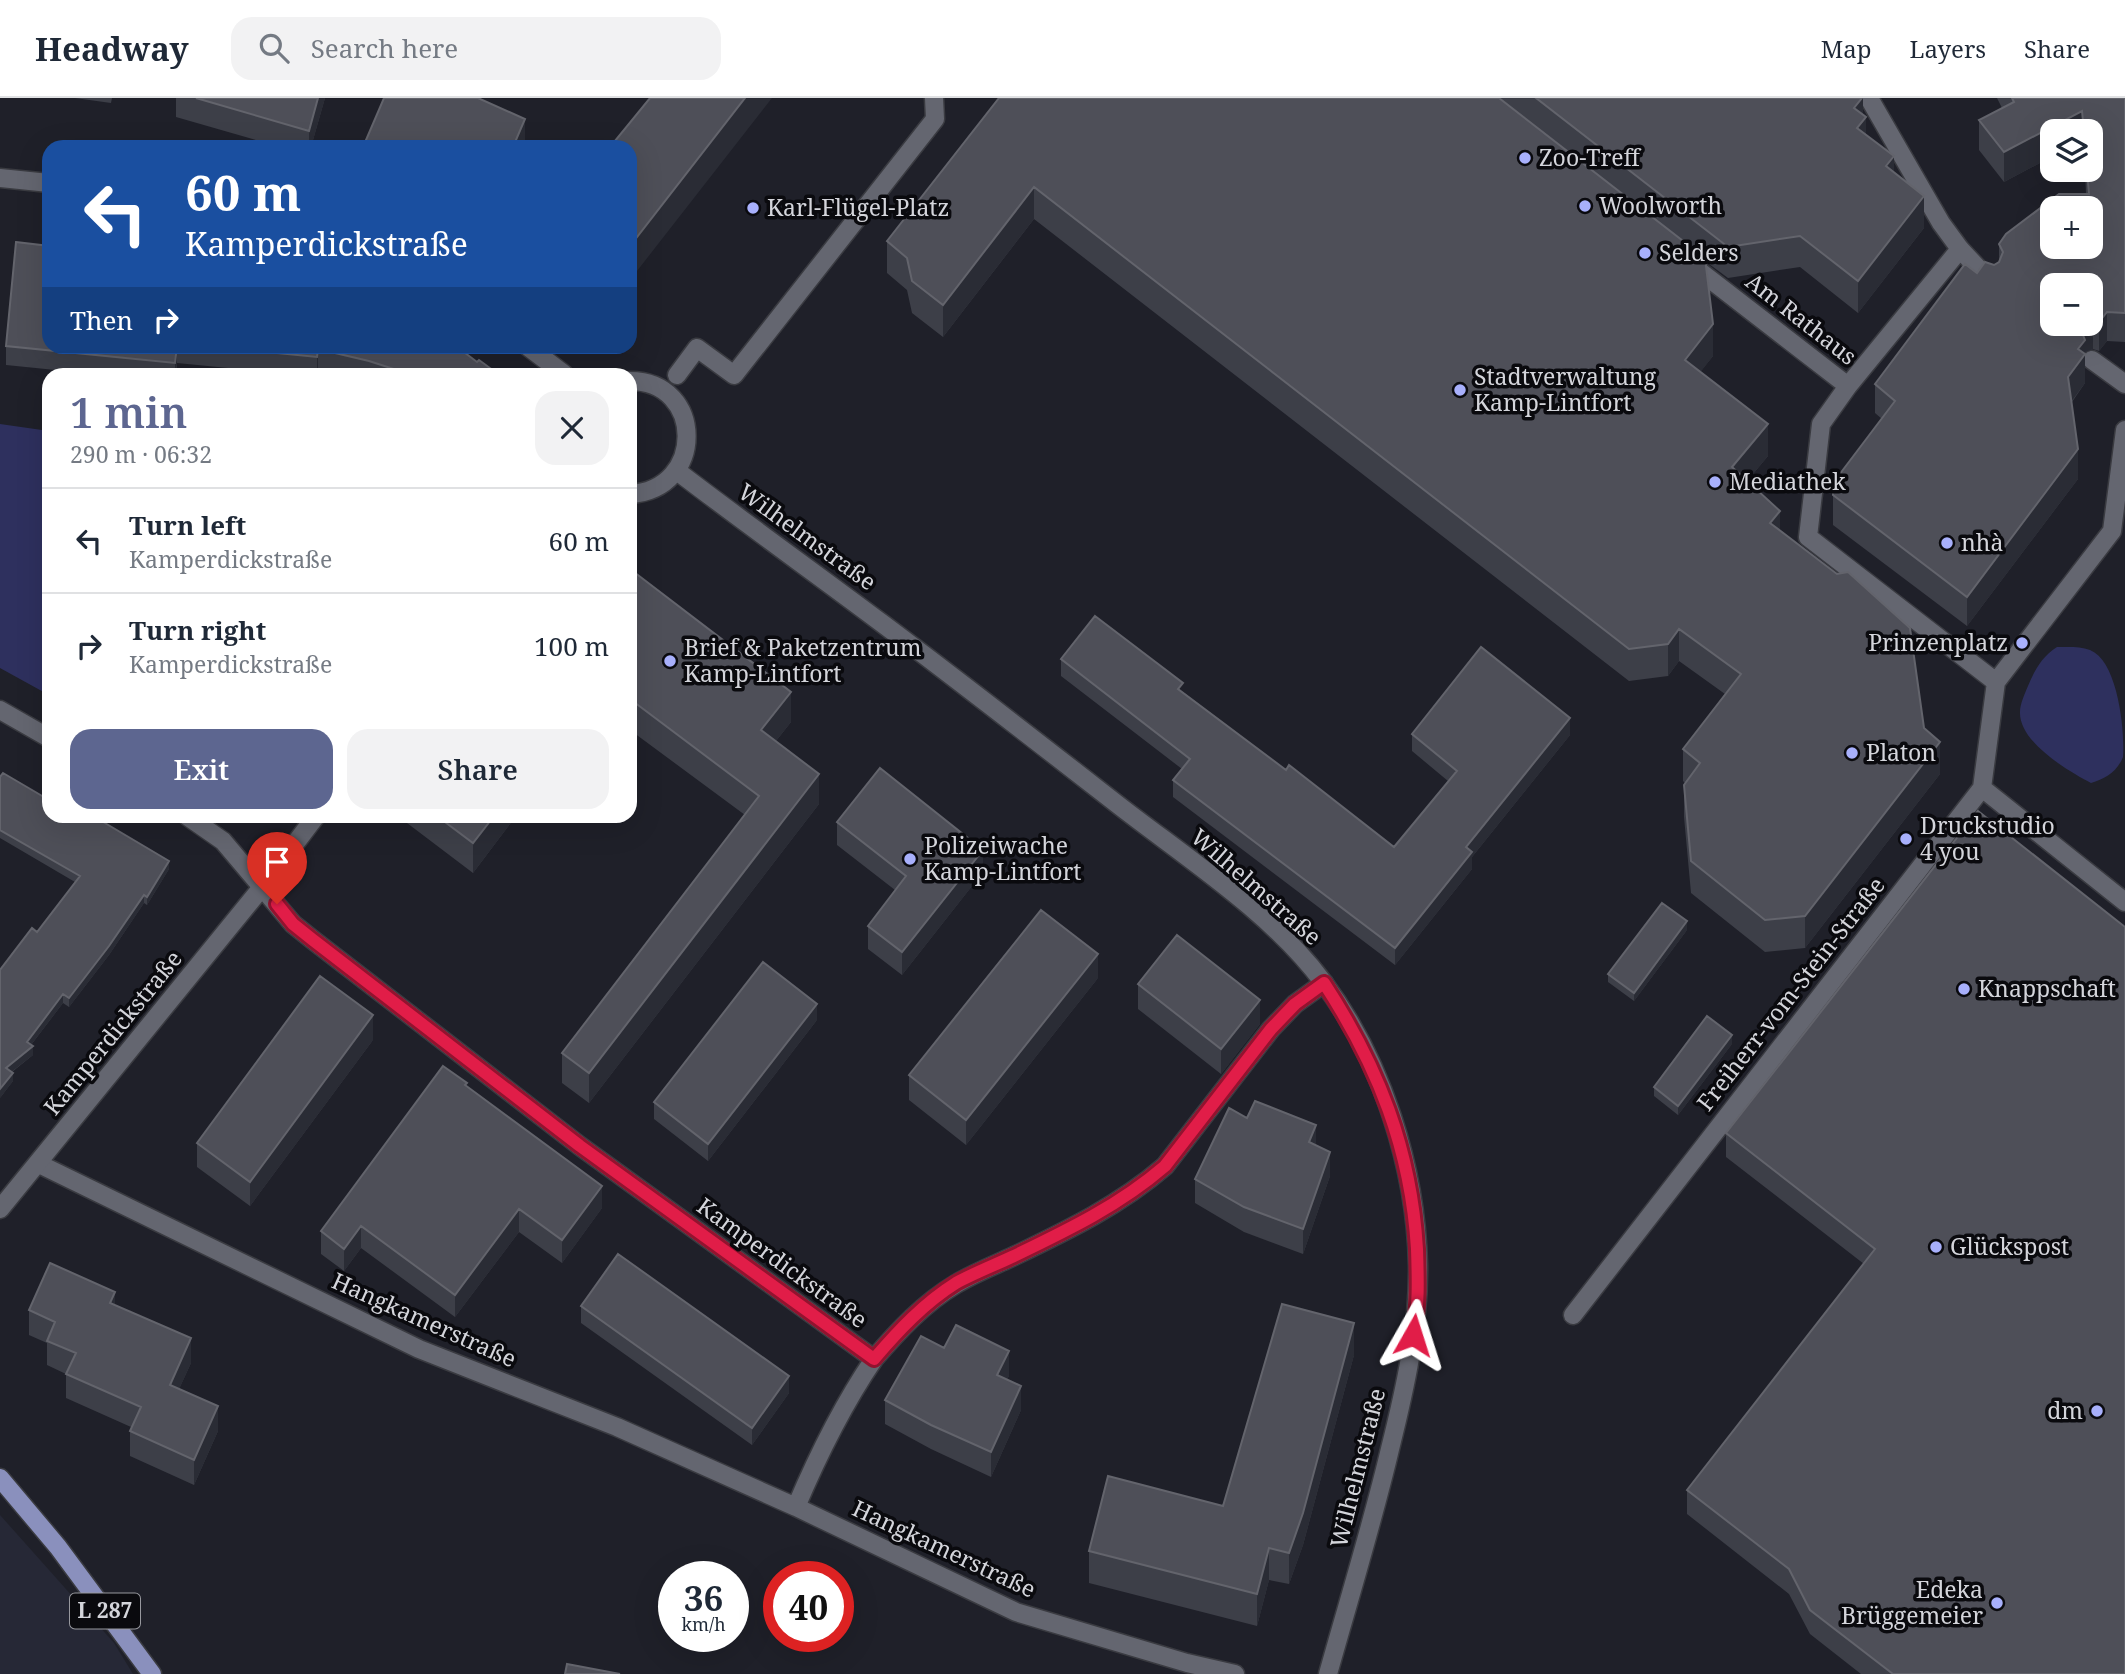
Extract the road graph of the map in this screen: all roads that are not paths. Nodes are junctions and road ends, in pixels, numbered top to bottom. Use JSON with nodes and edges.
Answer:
{"nodes":[{"id":1,"x":934,"y":98,"type":"edge"},
{"id":2,"x":1869,"y":98,"type":"edge"},
{"id":3,"x":0,"y":178,"type":"edge"},
{"id":4,"x":42,"y":182,"type":"edge"},
{"id":5,"x":1960,"y":249,"type":"junction"},
{"id":6,"x":1673,"y":251,"type":"edge"},
{"id":7,"x":1992,"y":283,"type":"edge"},
{"id":8,"x":538,"y":354,"type":"edge"},
{"id":9,"x":2092,"y":360,"type":"dead end"},
{"id":10,"x":556,"y":368,"type":"edge"},
{"id":11,"x":677,"y":375,"type":"dead end"},
{"id":12,"x":637,"y":381,"type":"edge"},
{"id":13,"x":2125,"y":384,"type":"edge"},
{"id":14,"x":1848,"y":386,"type":"junction"},
{"id":15,"x":2125,"y":430,"type":"edge"},
{"id":16,"x":677,"y":471,"type":"junction"},
{"id":17,"x":637,"y":493,"type":"edge"},
{"id":18,"x":1996,"y":682,"type":"junction"},
{"id":19,"x":0,"y":710,"type":"edge"},
{"id":20,"x":42,"y":734,"type":"edge"},
{"id":21,"x":1982,"y":788,"type":"junction"},
{"id":22,"x":197,"y":823,"type":"edge"},
{"id":23,"x":311,"y":823,"type":"edge"},
{"id":24,"x":263,"y":886,"type":"junction"},
{"id":25,"x":2125,"y":902,"type":"edge"},
{"id":26,"x":1324,"y":983,"type":"junction"},
{"id":27,"x":39,"y":1164,"type":"junction"},
{"id":28,"x":0,"y":1209,"type":"edge"},
{"id":29,"x":1573,"y":1315,"type":"dead end"},
{"id":30,"x":874,"y":1359,"type":"junction"},
{"id":31,"x":0,"y":1478,"type":"edge"},
{"id":32,"x":796,"y":1507,"type":"junction"},
{"id":33,"x":152,"y":1674,"type":"edge"},
{"id":34,"x":1235,"y":1674,"type":"edge"},
{"id":35,"x":1328,"y":1674,"type":"edge"}],
"edges":[{"from":1,"to":11,"type":"street"},
{"from":2,"to":5,"type":"street"},
{"from":3,"to":4,"type":"street"},
{"from":5,"to":7,"type":"street"},
{"from":5,"to":14,"type":"street"},
{"from":6,"to":14,"type":"street","name":"Am Rathaus"},
{"from":8,"to":10,"type":"street"},
{"from":9,"to":13,"type":"street"},
{"from":12,"to":16,"type":"street"},
{"from":14,"to":18,"type":"street","name":"Am Rathaus"},
{"from":15,"to":18,"type":"street"},
{"from":16,"to":17,"type":"street"},
{"from":16,"to":26,"type":"street","name":"Wilhelmstraße"},
{"from":18,"to":21,"type":"street"},
{"from":19,"to":20,"type":"street"},
{"from":21,"to":25,"type":"street"},
{"from":21,"to":29,"type":"street","name":"Freiherr-vom-Stein-Straße"},
{"from":22,"to":24,"type":"street"},
{"from":23,"to":24,"type":"street","name":"Kamperdickstraße"},
{"from":24,"to":27,"type":"street","name":"Kamperdickstraße"},
{"from":24,"to":30,"type":"street","name":"Kamperdickstraße"},
{"from":26,"to":30,"type":"street","name":"Kamperdickstraße"},
{"from":26,"to":35,"type":"street","name":"Wilhelmstraße"},
{"from":27,"to":28,"type":"street","name":"Kamperdickstraße"},
{"from":27,"to":32,"type":"street","name":"Hangkamerstraße"},
{"from":30,"to":32,"type":"street"},
{"from":31,"to":33,"type":"main road","number":"L 287"},
{"from":32,"to":34,"type":"street","name":"Hangkamerstraße"}]}
